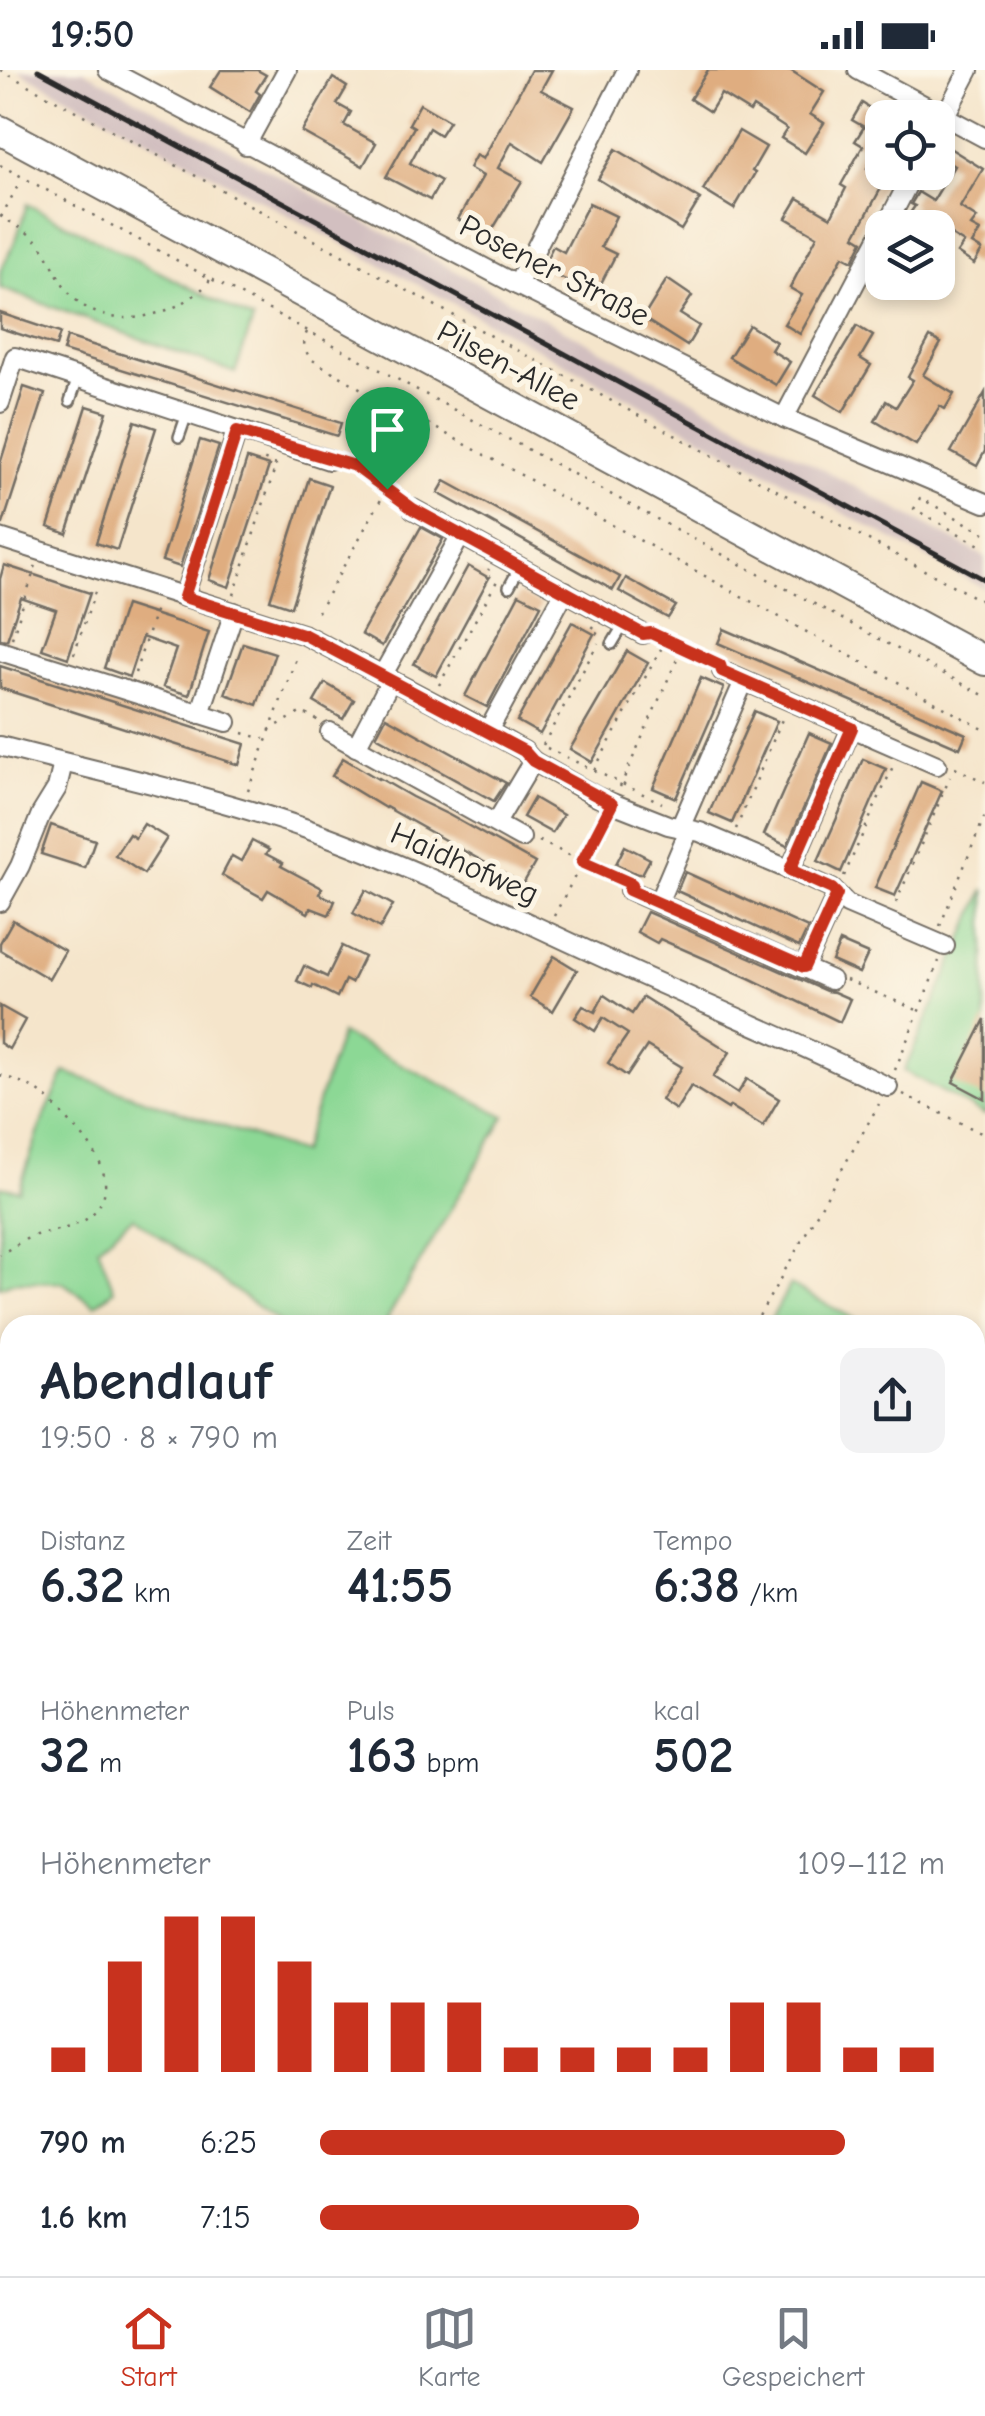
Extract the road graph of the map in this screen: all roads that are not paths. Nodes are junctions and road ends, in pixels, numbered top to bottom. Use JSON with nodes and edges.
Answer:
{"nodes":[{"id":1,"x":108,"y":70,"type":"edge"},
{"id":2,"x":286,"y":70,"type":"edge"},
{"id":3,"x":626,"y":70,"type":"edge"},
{"id":4,"x":858,"y":70,"type":"edge"},
{"id":5,"x":969,"y":70,"type":"edge"},
{"id":6,"x":905,"y":100,"type":"edge"},
{"id":7,"x":953,"y":100,"type":"edge"},
{"id":8,"x":955,"y":128,"type":"edge"},
{"id":9,"x":0,"y":130,"type":"edge"},
{"id":10,"x":985,"y":138,"type":"edge"},
{"id":11,"x":246,"y":145,"type":"junction"},
{"id":12,"x":865,"y":266,"type":"edge"},
{"id":13,"x":517,"y":286,"type":"junction"},
{"id":14,"x":7,"y":355,"type":"edge"},
{"id":15,"x":78,"y":378,"type":"junction"},
{"id":16,"x":70,"y":401,"type":"dead end"},
{"id":17,"x":0,"y":403,"type":"edge"},
{"id":18,"x":187,"y":414,"type":"junction"},
{"id":19,"x":784,"y":418,"type":"junction"},
{"id":20,"x":237,"y":431,"type":"junction"},
{"id":21,"x":179,"y":437,"type":"dead end"},
{"id":22,"x":329,"y":460,"type":"road end"},
{"id":23,"x":985,"y":503,"type":"edge"},
{"id":24,"x":413,"y":509,"type":"road end"},
{"id":25,"x":461,"y":535,"type":"junction"},
{"id":26,"x":0,"y":538,"type":"edge"},
{"id":27,"x":520,"y":567,"type":"junction"},
{"id":28,"x":509,"y":587,"type":"dead end"},
{"id":29,"x":566,"y":591,"type":"junction"},
{"id":30,"x":184,"y":597,"type":"junction"},
{"id":31,"x":231,"y":612,"type":"junction"},
{"id":32,"x":624,"y":624,"type":"junction"},
{"id":33,"x":643,"y":634,"type":"road end"},
{"id":34,"x":612,"y":644,"type":"dead end"},
{"id":35,"x":4,"y":652,"type":"edge"},
{"id":36,"x":985,"y":661,"type":"edge"},
{"id":37,"x":722,"y":671,"type":"road end"},
{"id":38,"x":387,"y":678,"type":"junction"},
{"id":39,"x":744,"y":681,"type":"junction"},
{"id":40,"x":200,"y":714,"type":"junction"},
{"id":41,"x":227,"y":722,"type":"road end"},
{"id":42,"x":852,"y":728,"type":"junction"},
{"id":43,"x":488,"y":730,"type":"junction"},
{"id":44,"x":330,"y":732,"type":"road end"},
{"id":45,"x":0,"y":746,"type":"edge"},
{"id":46,"x":356,"y":747,"type":"junction"},
{"id":47,"x":533,"y":761,"type":"junction"},
{"id":48,"x":63,"y":763,"type":"junction"},
{"id":49,"x":937,"y":765,"type":"road end"},
{"id":50,"x":496,"y":823,"type":"junction"},
{"id":51,"x":685,"y":824,"type":"junction"},
{"id":52,"x":521,"y":838,"type":"road end"},
{"id":53,"x":790,"y":870,"type":"junction"},
{"id":54,"x":629,"y":890,"type":"road end"},
{"id":55,"x":837,"y":894,"type":"junction"},
{"id":56,"x":0,"y":902,"type":"edge"},
{"id":57,"x":658,"y":902,"type":"junction"},
{"id":58,"x":939,"y":944,"type":"road end"},
{"id":59,"x":804,"y":967,"type":"junction"},
{"id":60,"x":831,"y":980,"type":"road end"},
{"id":61,"x":888,"y":1087,"type":"road end"}],
"edges":[{"from":1,"to":11,"type":"street","name":"Posener Straße"},
{"from":2,"to":11,"type":"street"},
{"from":3,"to":13,"type":"street"},
{"from":4,"to":6,"type":"street"},
{"from":5,"to":7,"type":"street"},
{"from":8,"to":10,"type":"street"},
{"from":9,"to":36,"type":"main road","name":"Pilsen-Allee"},
{"from":11,"to":13,"type":"street","name":"Posener Straße"},
{"from":12,"to":19,"type":"street"},
{"from":13,"to":19,"type":"street","name":"Posener Straße"},
{"from":14,"to":15,"type":"street"},
{"from":14,"to":17,"type":"street"},
{"from":15,"to":16,"type":"lane"},
{"from":15,"to":18,"type":"street"},
{"from":18,"to":20,"type":"street"},
{"from":18,"to":21,"type":"lane"},
{"from":19,"to":23,"type":"street","name":"Posener Straße"},
{"from":20,"to":22,"type":"street"},
{"from":20,"to":30,"type":"street"},
{"from":24,"to":25,"type":"street"},
{"from":25,"to":27,"type":"street"},
{"from":25,"to":38,"type":"street"},
{"from":26,"to":30,"type":"street"},
{"from":27,"to":28,"type":"lane"},
{"from":27,"to":29,"type":"street"},
{"from":29,"to":32,"type":"street"},
{"from":29,"to":43,"type":"street"},
{"from":30,"to":31,"type":"street"},
{"from":31,"to":38,"type":"street"},
{"from":31,"to":40,"type":"street"},
{"from":32,"to":33,"type":"street"},
{"from":32,"to":34,"type":"lane"},
{"from":35,"to":40,"type":"street"},
{"from":37,"to":39,"type":"street"},
{"from":38,"to":43,"type":"street"},
{"from":38,"to":46,"type":"street"},
{"from":39,"to":42,"type":"street"},
{"from":39,"to":51,"type":"street"},
{"from":40,"to":41,"type":"street"},
{"from":42,"to":49,"type":"street"},
{"from":42,"to":53,"type":"street"},
{"from":43,"to":47,"type":"street"},
{"from":44,"to":46,"type":"street"},
{"from":45,"to":48,"type":"street","name":"Haidhofweg"},
{"from":46,"to":50,"type":"street"},
{"from":47,"to":50,"type":"street"},
{"from":47,"to":51,"type":"street"},
{"from":48,"to":56,"type":"street"},
{"from":48,"to":61,"type":"street","name":"Haidhofweg"},
{"from":50,"to":52,"type":"street"},
{"from":51,"to":53,"type":"street"},
{"from":51,"to":57,"type":"street"},
{"from":53,"to":55,"type":"street"},
{"from":54,"to":57,"type":"street"},
{"from":55,"to":58,"type":"street"},
{"from":55,"to":59,"type":"street"},
{"from":57,"to":59,"type":"street"},
{"from":59,"to":60,"type":"street"}]}
